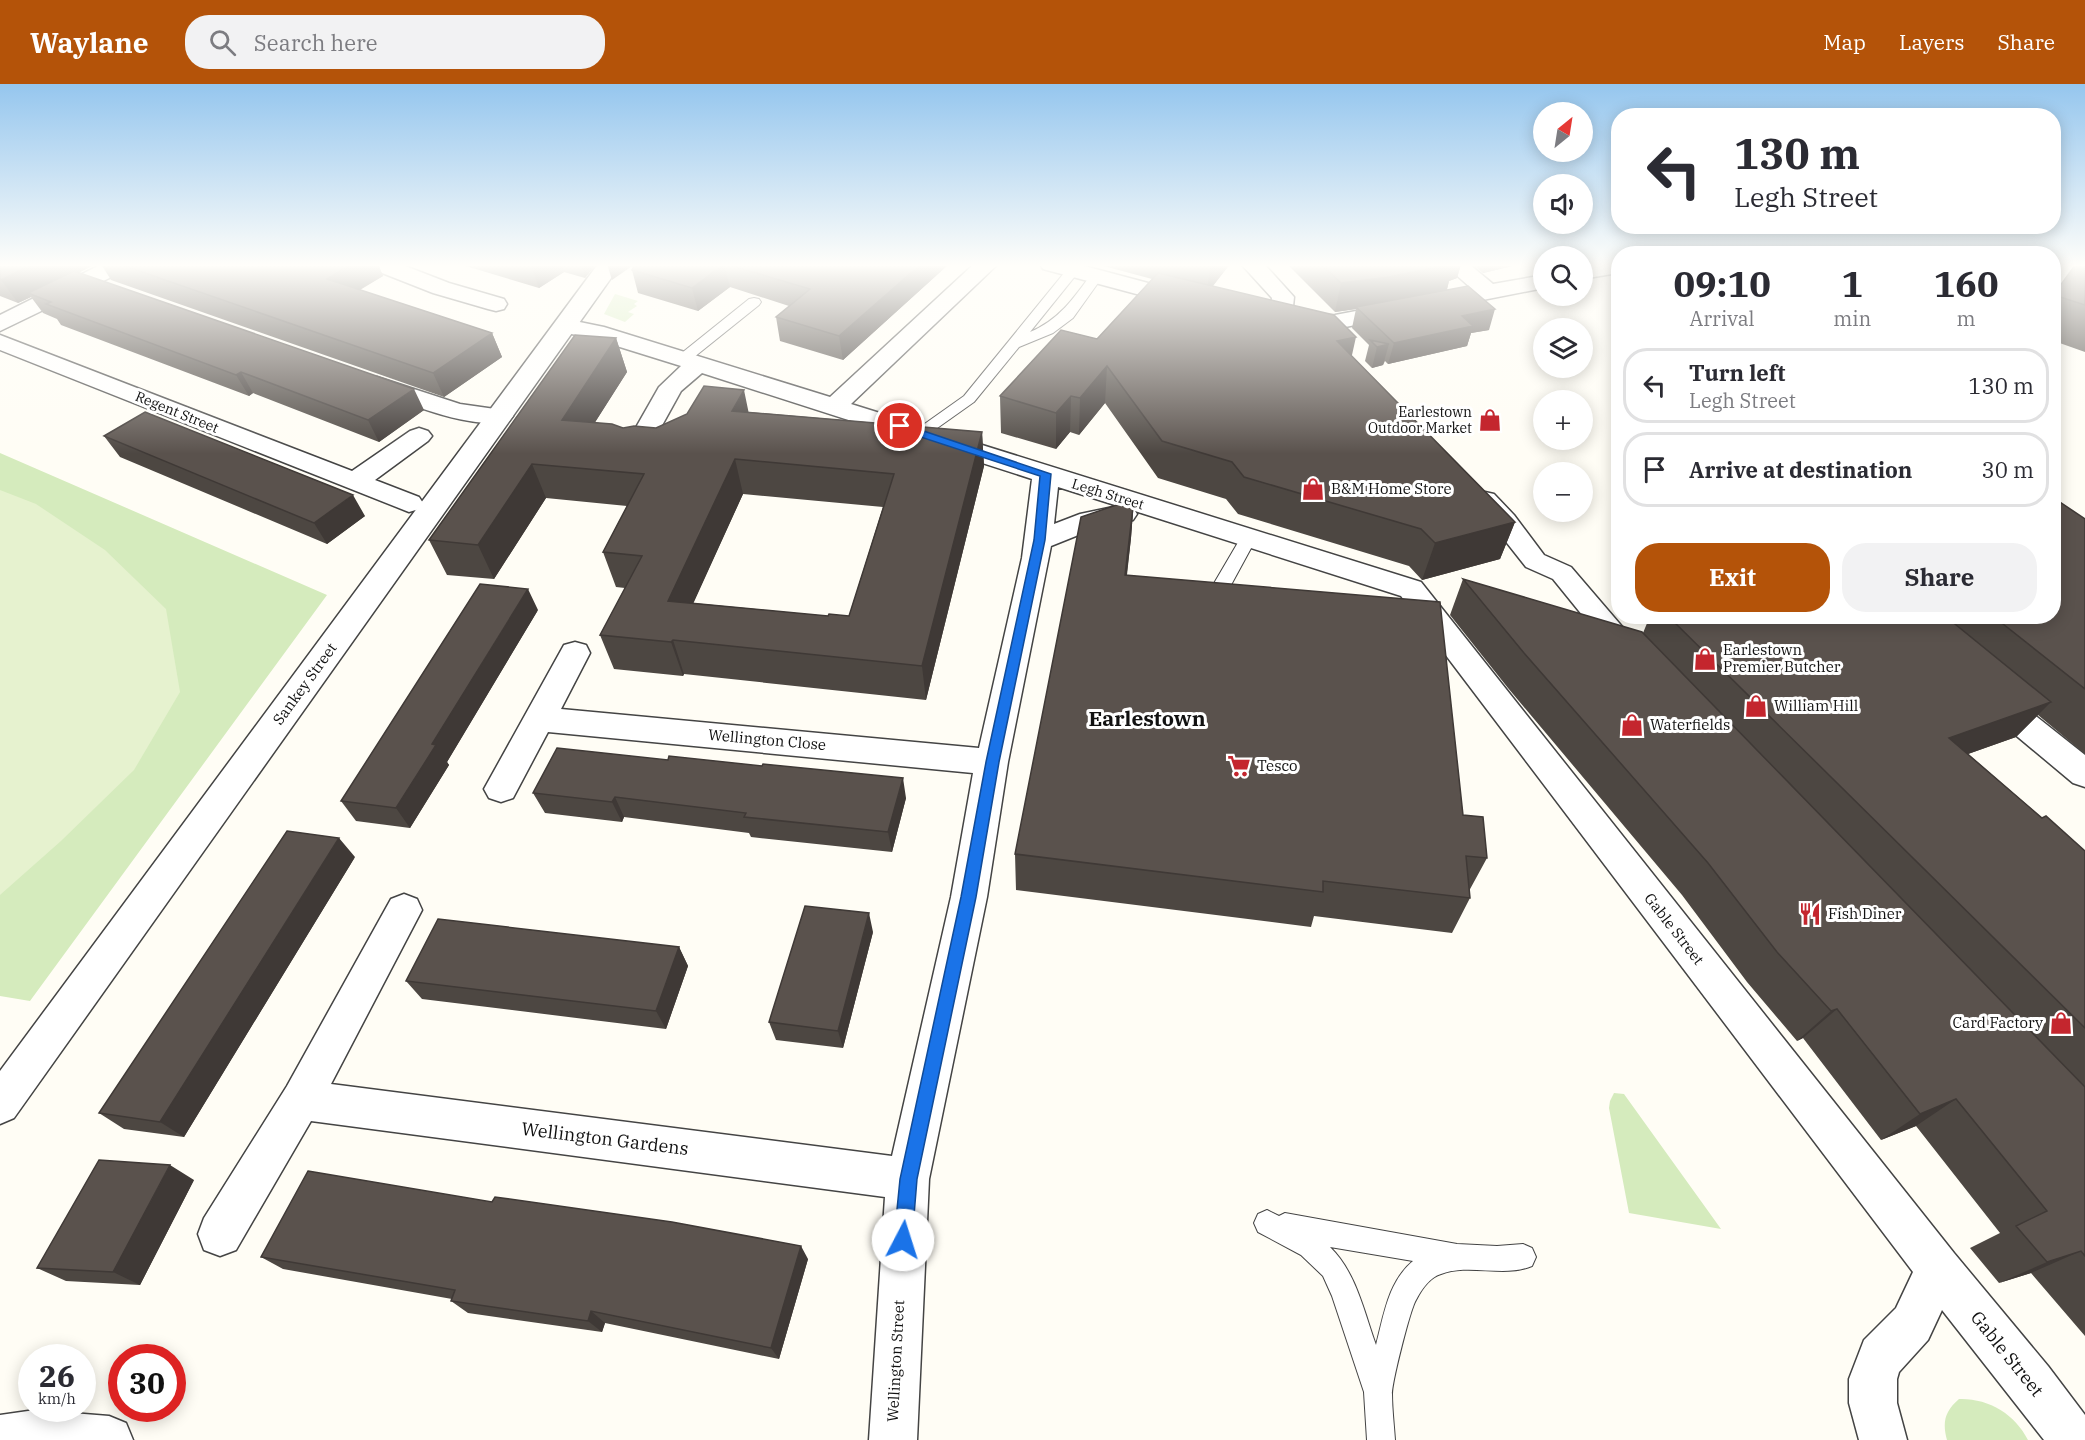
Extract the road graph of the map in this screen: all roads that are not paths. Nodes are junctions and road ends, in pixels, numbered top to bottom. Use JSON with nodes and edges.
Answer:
{"nodes":[{"id":1,"x":564,"y":327,"type":"edge"},
{"id":2,"x":572,"y":327,"type":"edge"},
{"id":3,"x":727,"y":327,"type":"edge"},
{"id":4,"x":919,"y":327,"type":"edge"},
{"id":5,"x":1029,"y":327,"type":"edge"},
{"id":6,"x":1052,"y":327,"type":"edge"},
{"id":7,"x":1318,"y":327,"type":"edge"},
{"id":8,"x":0,"y":342,"type":"edge"},
{"id":9,"x":1017,"y":343,"type":"junction"},
{"id":10,"x":1341,"y":352,"type":"edge"},
{"id":11,"x":690,"y":361,"type":"junction"},
{"id":12,"x":358,"y":378,"type":"edge"},
{"id":13,"x":836,"y":405,"type":"junction"},
{"id":14,"x":500,"y":416,"type":"junction"},
{"id":15,"x":921,"y":433,"type":"junction"},
{"id":16,"x":419,"y":436,"type":"dead end"},
{"id":17,"x":635,"y":452,"type":"edge"},
{"id":18,"x":1046,"y":474,"type":"junction"},
{"id":19,"x":1464,"y":478,"type":"edge"},
{"id":20,"x":355,"y":482,"type":"junction"},
{"id":21,"x":409,"y":503,"type":"dead end"},
{"id":22,"x":1180,"y":516,"type":"junction"},
{"id":23,"x":1248,"y":539,"type":"junction"},
{"id":24,"x":1040,"y":540,"type":"junction"},
{"id":25,"x":1222,"y":585,"type":"edge"},
{"id":26,"x":1410,"y":589,"type":"joint"},
{"id":27,"x":575,"y":653,"type":"dead end"},
{"id":28,"x":1646,"y":672,"type":"edge"},
{"id":29,"x":1972,"y":681,"type":"edge"},
{"id":30,"x":541,"y":719,"type":"junction"},
{"id":31,"x":992,"y":762,"type":"junction"},
{"id":32,"x":2085,"y":774,"type":"edge"},
{"id":33,"x":501,"y":789,"type":"dead end"},
{"id":34,"x":404,"y":910,"type":"dead end"},
{"id":35,"x":301,"y":1100,"type":"junction"},
{"id":36,"x":0,"y":1104,"type":"edge"},
{"id":37,"x":908,"y":1179,"type":"junction"},
{"id":38,"x":220,"y":1234,"type":"dead end"},
{"id":39,"x":1459,"y":1257,"type":"junction"},
{"id":40,"x":1523,"y":1257,"type":"dead end"},
{"id":41,"x":1938,"y":1269,"type":"junction"},
{"id":42,"x":1378,"y":1392,"type":"junction"},
{"id":43,"x":0,"y":1439,"type":"edge"},
{"id":44,"x":109,"y":1440,"type":"edge"},
{"id":45,"x":893,"y":1440,"type":"edge"},
{"id":46,"x":1381,"y":1440,"type":"edge"},
{"id":47,"x":1883,"y":1440,"type":"edge"},
{"id":48,"x":2074,"y":1440,"type":"edge"}],
"edges":[{"from":1,"to":14,"type":"street","name":"Sankey Street"},
{"from":2,"to":11,"type":"street","name":"Legh Street"},
{"from":3,"to":11,"type":"lane"},
{"from":4,"to":13,"type":"street"},
{"from":5,"to":9,"type":"lane"},
{"from":6,"to":9,"type":"lane"},
{"from":7,"to":10,"type":"street"},
{"from":8,"to":20,"type":"street","name":"Regent Street"},
{"from":9,"to":15,"type":"lane"},
{"from":11,"to":13,"type":"street","name":"Legh Street"},
{"from":11,"to":17,"type":"street"},
{"from":12,"to":14,"type":"street"},
{"from":13,"to":15,"type":"street","name":"Legh Street"},
{"from":14,"to":36,"type":"street","name":"Sankey Street"},
{"from":15,"to":18,"type":"street","name":"Legh Street"},
{"from":16,"to":20,"type":"street"},
{"from":18,"to":22,"type":"street","name":"Legh Street"},
{"from":18,"to":24,"type":"street","name":"Wellington Street"},
{"from":19,"to":28,"type":"street"},
{"from":20,"to":21,"type":"street","name":"Regent Street"},
{"from":22,"to":23,"type":"street","name":"Legh Street"},
{"from":22,"to":24,"type":"street"},
{"from":23,"to":25,"type":"lane"},
{"from":23,"to":26,"type":"street","name":"Legh Street"},
{"from":24,"to":31,"type":"street","name":"Wellington Street"},
{"from":26,"to":41,"type":"street","name":"Gable Street"},
{"from":27,"to":30,"type":"street"},
{"from":29,"to":32,"type":"street"},
{"from":30,"to":31,"type":"street","name":"Wellington Close"},
{"from":30,"to":33,"type":"street"},
{"from":31,"to":37,"type":"street","name":"Wellington Street"},
{"from":34,"to":35,"type":"street"},
{"from":35,"to":37,"type":"street","name":"Wellington Gardens"},
{"from":35,"to":38,"type":"street"},
{"from":37,"to":45,"type":"street","name":"Wellington Street"},
{"from":39,"to":40,"type":"lane"},
{"from":39,"to":42,"type":"lane"},
{"from":39,"to":42,"type":"lane"},
{"from":41,"to":47,"type":"street"},
{"from":41,"to":48,"type":"street","name":"Gable Street"},
{"from":42,"to":46,"type":"lane"},
{"from":43,"to":44,"type":"street"}]}
